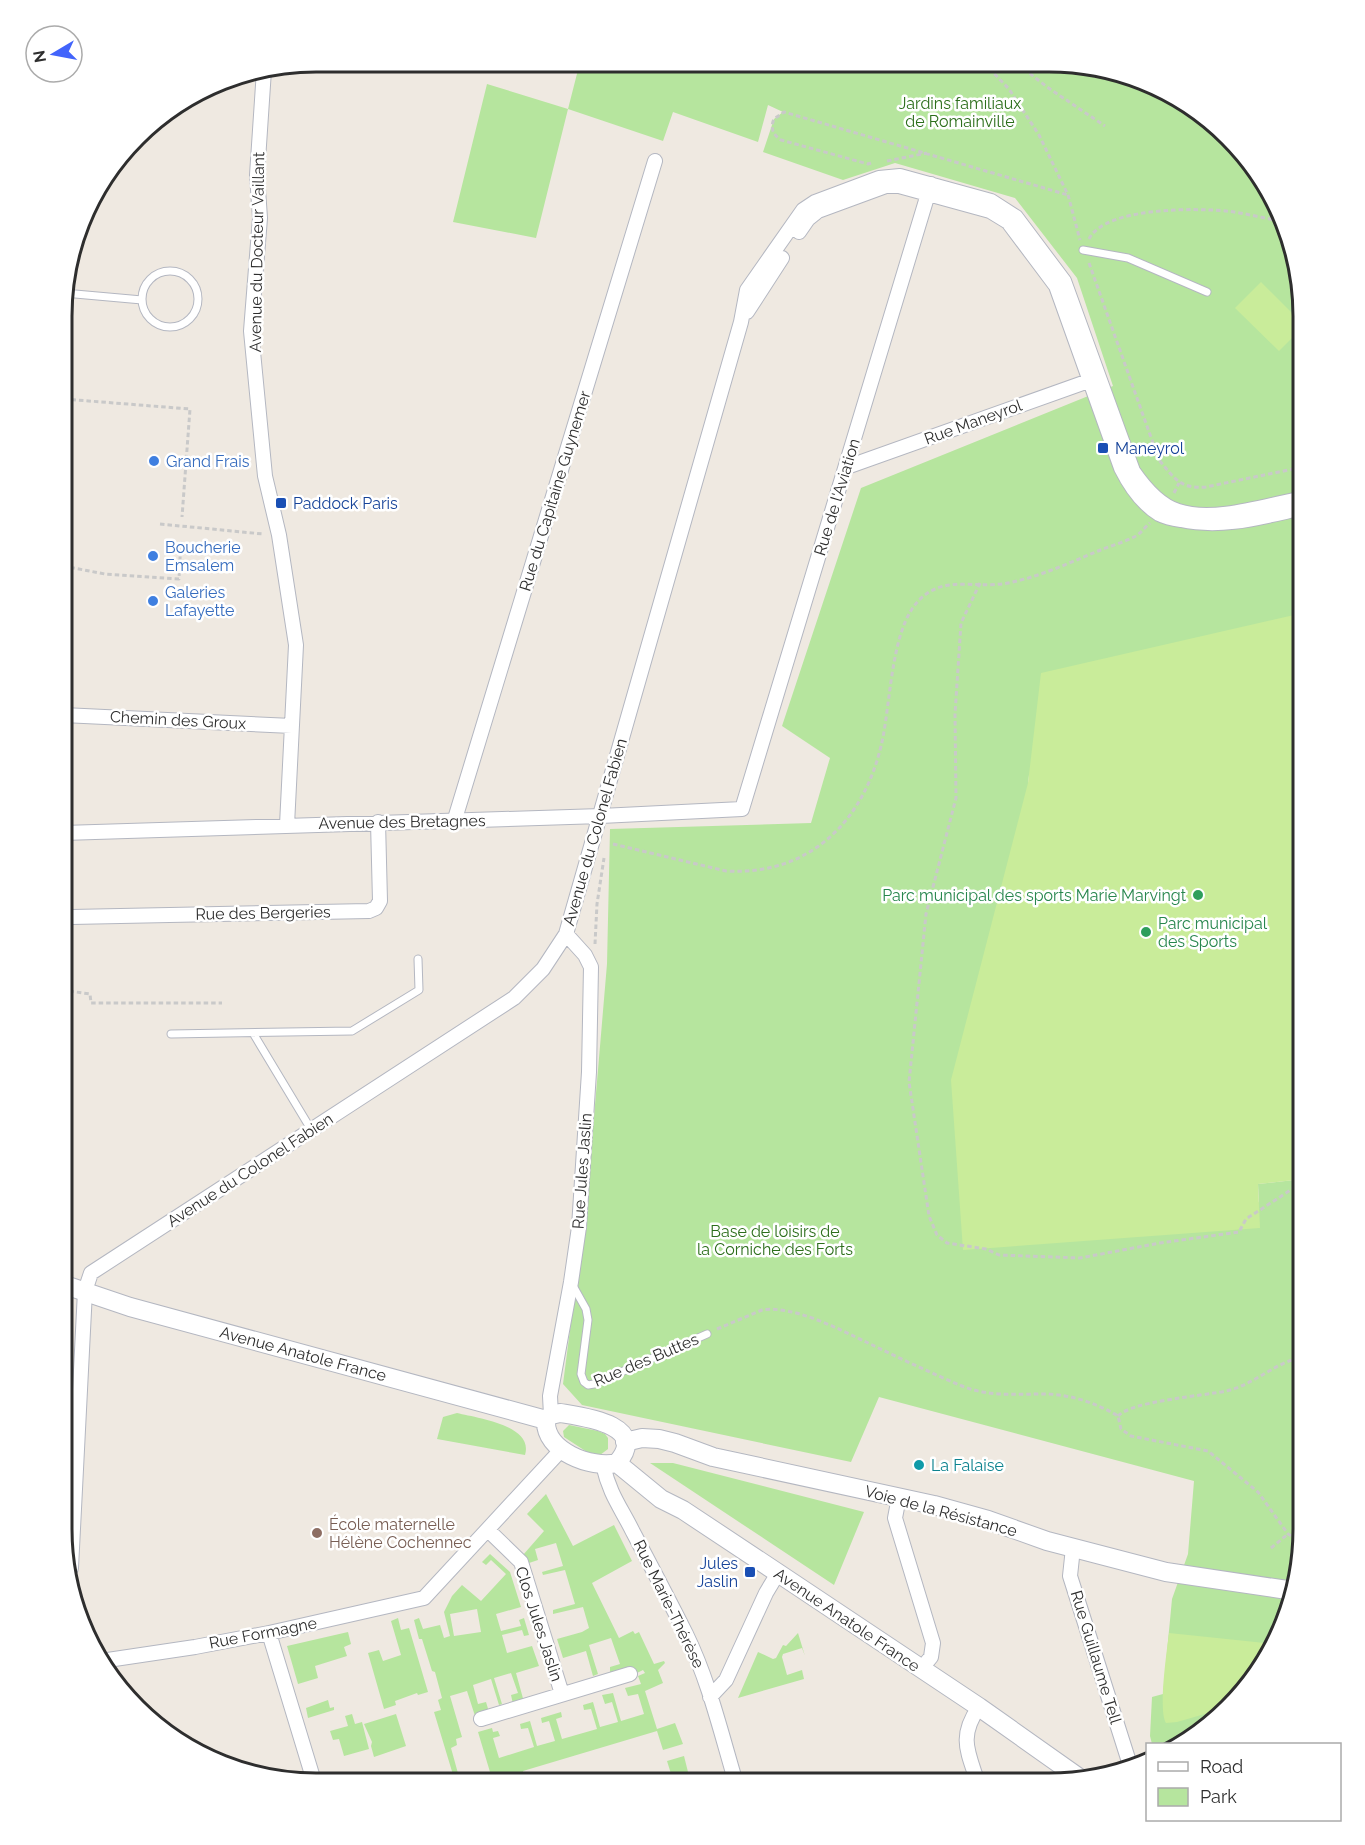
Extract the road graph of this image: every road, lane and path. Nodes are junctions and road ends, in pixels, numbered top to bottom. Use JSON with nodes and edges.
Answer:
{"nodes":[{"id":1,"x":993,"y":72,"type":"edge"},
{"id":2,"x":1028,"y":72,"type":"edge"},
{"id":3,"x":263,"y":78,"type":"edge"},
{"id":4,"x":1105,"y":126,"type":"dead end"},
{"id":5,"x":927,"y":153,"type":"junction"},
{"id":6,"x":655,"y":161,"type":"dead end"},
{"id":7,"x":929,"y":189,"type":"junction"},
{"id":8,"x":1068,"y":195,"type":"junction"},
{"id":9,"x":1273,"y":220,"type":"edge"},
{"id":10,"x":1083,"y":250,"type":"junction"},
{"id":11,"x":1207,"y":292,"type":"dead end"},
{"id":12,"x":73,"y":294,"type":"edge"},
{"id":13,"x":142,"y":300,"type":"junction"},
{"id":14,"x":1094,"y":379,"type":"junction"},
{"id":15,"x":72,"y":401,"type":"edge"},
{"id":16,"x":847,"y":467,"type":"junction"},
{"id":17,"x":1293,"y":469,"type":"edge"},
{"id":18,"x":1293,"y":500,"type":"edge"},
{"id":19,"x":1293,"y":510,"type":"edge"},
{"id":20,"x":1160,"y":515,"type":"junction"},
{"id":21,"x":182,"y":517,"type":"dead end"},
{"id":22,"x":160,"y":524,"type":"dead end"},
{"id":23,"x":279,"y":536,"type":"junction"},
{"id":24,"x":181,"y":539,"type":"dead end"},
{"id":25,"x":72,"y":568,"type":"edge"},
{"id":26,"x":980,"y":583,"type":"junction"},
{"id":27,"x":72,"y":714,"type":"edge"},
{"id":28,"x":292,"y":726,"type":"junction"},
{"id":29,"x":742,"y":809,"type":"joint"},
{"id":30,"x":601,"y":816,"type":"junction"},
{"id":31,"x":378,"y":822,"type":"junction"},
{"id":32,"x":454,"y":822,"type":"junction"},
{"id":33,"x":287,"y":825,"type":"junction"},
{"id":34,"x":72,"y":834,"type":"edge"},
{"id":35,"x":613,"y":844,"type":"dead end"},
{"id":36,"x":605,"y":850,"type":"dead end"},
{"id":37,"x":72,"y":916,"type":"edge"},
{"id":38,"x":566,"y":934,"type":"junction"},
{"id":39,"x":418,"y":959,"type":"dead end"},
{"id":40,"x":591,"y":967,"type":"junction"},
{"id":41,"x":72,"y":991,"type":"edge"},
{"id":42,"x":222,"y":1003,"type":"dead end"},
{"id":43,"x":253,"y":1033,"type":"junction"},
{"id":44,"x":171,"y":1034,"type":"dead end"},
{"id":45,"x":312,"y":1131,"type":"junction"},
{"id":46,"x":1293,"y":1188,"type":"edge"},
{"id":47,"x":571,"y":1282,"type":"junction"},
{"id":48,"x":72,"y":1287,"type":"edge"},
{"id":49,"x":85,"y":1291,"type":"junction"},
{"id":50,"x":707,"y":1334,"type":"joint"},
{"id":51,"x":1293,"y":1359,"type":"edge"},
{"id":52,"x":1118,"y":1416,"type":"junction"},
{"id":53,"x":548,"y":1418,"type":"junction"},
{"id":54,"x":625,"y":1442,"type":"junction"},
{"id":55,"x":562,"y":1449,"type":"junction"},
{"id":56,"x":610,"y":1464,"type":"junction"},
{"id":57,"x":898,"y":1497,"type":"junction"},
{"id":58,"x":488,"y":1530,"type":"junction"},
{"id":59,"x":1288,"y":1534,"type":"junction"},
{"id":60,"x":1293,"y":1537,"type":"edge"},
{"id":61,"x":73,"y":1538,"type":"edge"},
{"id":62,"x":1072,"y":1548,"type":"junction"},
{"id":63,"x":1271,"y":1548,"type":"dead end"},
{"id":64,"x":778,"y":1573,"type":"junction"},
{"id":65,"x":1285,"y":1590,"type":"edge"},
{"id":66,"x":269,"y":1633,"type":"junction"},
{"id":67,"x":110,"y":1660,"type":"edge"},
{"id":68,"x":921,"y":1669,"type":"junction"},
{"id":69,"x":630,"y":1674,"type":"dead end"},
{"id":70,"x":562,"y":1694,"type":"junction"},
{"id":71,"x":711,"y":1697,"type":"junction"},
{"id":72,"x":979,"y":1707,"type":"junction"},
{"id":73,"x":481,"y":1719,"type":"dead end"},
{"id":74,"x":1128,"y":1759,"type":"edge"},
{"id":75,"x":1070,"y":1772,"type":"edge"},
{"id":76,"x":311,"y":1773,"type":"edge"},
{"id":77,"x":733,"y":1773,"type":"edge"},
{"id":78,"x":975,"y":1773,"type":"edge"}],
"edges":[{"from":1,"to":8,"type":"path"},
{"from":2,"to":4,"type":"path"},
{"from":3,"to":23,"type":"street","name":"Avenue du Docteur Vaillant"},
{"from":5,"to":5,"type":"path"},
{"from":5,"to":8,"type":"path"},
{"from":6,"to":32,"type":"street","name":"Rue du Capitaine Guynemer"},
{"from":7,"to":14,"type":"street","name":"Avenue du Colonel Fabien"},
{"from":7,"to":16,"type":"street","name":"Rue de l'Aviation"},
{"from":7,"to":30,"type":"street","name":"Avenue du Colonel Fabien"},
{"from":8,"to":10,"type":"path"},
{"from":9,"to":10,"type":"path"},
{"from":10,"to":11,"type":"lane"},
{"from":10,"to":17,"type":"path"},
{"from":12,"to":13,"type":"lane"},
{"from":13,"to":13,"type":"lane"},
{"from":14,"to":16,"type":"street","name":"Rue Maneyrol"},
{"from":14,"to":18,"type":"street","name":"Avenue du Colonel Fabien"},
{"from":14,"to":20,"type":"street","name":"Avenue du Colonel Fabien"},
{"from":15,"to":21,"type":"path"},
{"from":16,"to":29,"type":"street","name":"Rue de l'Aviation"},
{"from":19,"to":20,"type":"street","name":"Avenue du Colonel Fabien"},
{"from":20,"to":26,"type":"path"},
{"from":22,"to":23,"type":"path"},
{"from":23,"to":28,"type":"street","name":"Avenue du Docteur Vaillant"},
{"from":24,"to":25,"type":"path"},
{"from":26,"to":35,"type":"path"},
{"from":26,"to":46,"type":"path"},
{"from":27,"to":28,"type":"street","name":"Chemin des Groux"},
{"from":28,"to":33,"type":"street","name":"Avenue du Docteur Vaillant"},
{"from":29,"to":30,"type":"street","name":"Avenue des Bretagnes"},
{"from":30,"to":32,"type":"street","name":"Avenue des Bretagnes"},
{"from":30,"to":38,"type":"street","name":"Avenue du Colonel Fabien"},
{"from":31,"to":32,"type":"street","name":"Avenue des Bretagnes"},
{"from":31,"to":33,"type":"street","name":"Avenue des Bretagnes"},
{"from":31,"to":37,"type":"street","name":"Rue des Bergeries"},
{"from":33,"to":34,"type":"street","name":"Avenue des Bretagnes"},
{"from":36,"to":40,"type":"path"},
{"from":38,"to":40,"type":"street"},
{"from":38,"to":45,"type":"street","name":"Avenue du Colonel Fabien"},
{"from":39,"to":43,"type":"lane"},
{"from":40,"to":47,"type":"street","name":"Rue Jules Jaslin"},
{"from":41,"to":42,"type":"path"},
{"from":43,"to":44,"type":"lane"},
{"from":43,"to":45,"type":"lane"},
{"from":45,"to":49,"type":"street","name":"Avenue du Colonel Fabien"},
{"from":47,"to":50,"type":"lane","name":"Rue des Buttes"},
{"from":47,"to":53,"type":"street","name":"Rue Jules Jaslin"},
{"from":48,"to":49,"type":"street","name":"Avenue Anatole France"},
{"from":49,"to":53,"type":"street","name":"Avenue Anatole France"},
{"from":49,"to":61,"type":"street"},
{"from":50,"to":52,"type":"path"},
{"from":51,"to":52,"type":"path"},
{"from":52,"to":59,"type":"path"},
{"from":53,"to":54,"type":"street","name":"Avenue Anatole France"},
{"from":53,"to":55,"type":"street"},
{"from":54,"to":56,"type":"street"},
{"from":54,"to":57,"type":"street","name":"Voie de la Résistance"},
{"from":55,"to":56,"type":"street"},
{"from":55,"to":58,"type":"street"},
{"from":56,"to":64,"type":"street","name":"Avenue Anatole France"},
{"from":56,"to":71,"type":"street","name":"Rue Marie-Thérèse"},
{"from":57,"to":62,"type":"street","name":"Voie de la Résistance"},
{"from":57,"to":68,"type":"street"},
{"from":58,"to":66,"type":"street","name":"Rue Formagne"},
{"from":58,"to":70,"type":"street","name":"Clos Jules Jaslin"},
{"from":59,"to":60,"type":"path"},
{"from":59,"to":63,"type":"path"},
{"from":62,"to":65,"type":"street","name":"Voie de la Résistance"},
{"from":62,"to":74,"type":"street","name":"Rue Guillaume Tell"},
{"from":64,"to":68,"type":"street","name":"Avenue Anatole France"},
{"from":64,"to":71,"type":"street"},
{"from":66,"to":67,"type":"street","name":"Rue Formagne"},
{"from":66,"to":76,"type":"street"},
{"from":68,"to":72,"type":"street","name":"Avenue Anatole France"},
{"from":69,"to":70,"type":"street","name":"Clos Jules Jaslin"},
{"from":70,"to":73,"type":"street","name":"Clos Jules Jaslin"},
{"from":71,"to":77,"type":"street","name":"Rue Marie-Thérèse"},
{"from":72,"to":75,"type":"street","name":"Avenue Anatole France"},
{"from":72,"to":78,"type":"street"}]}
